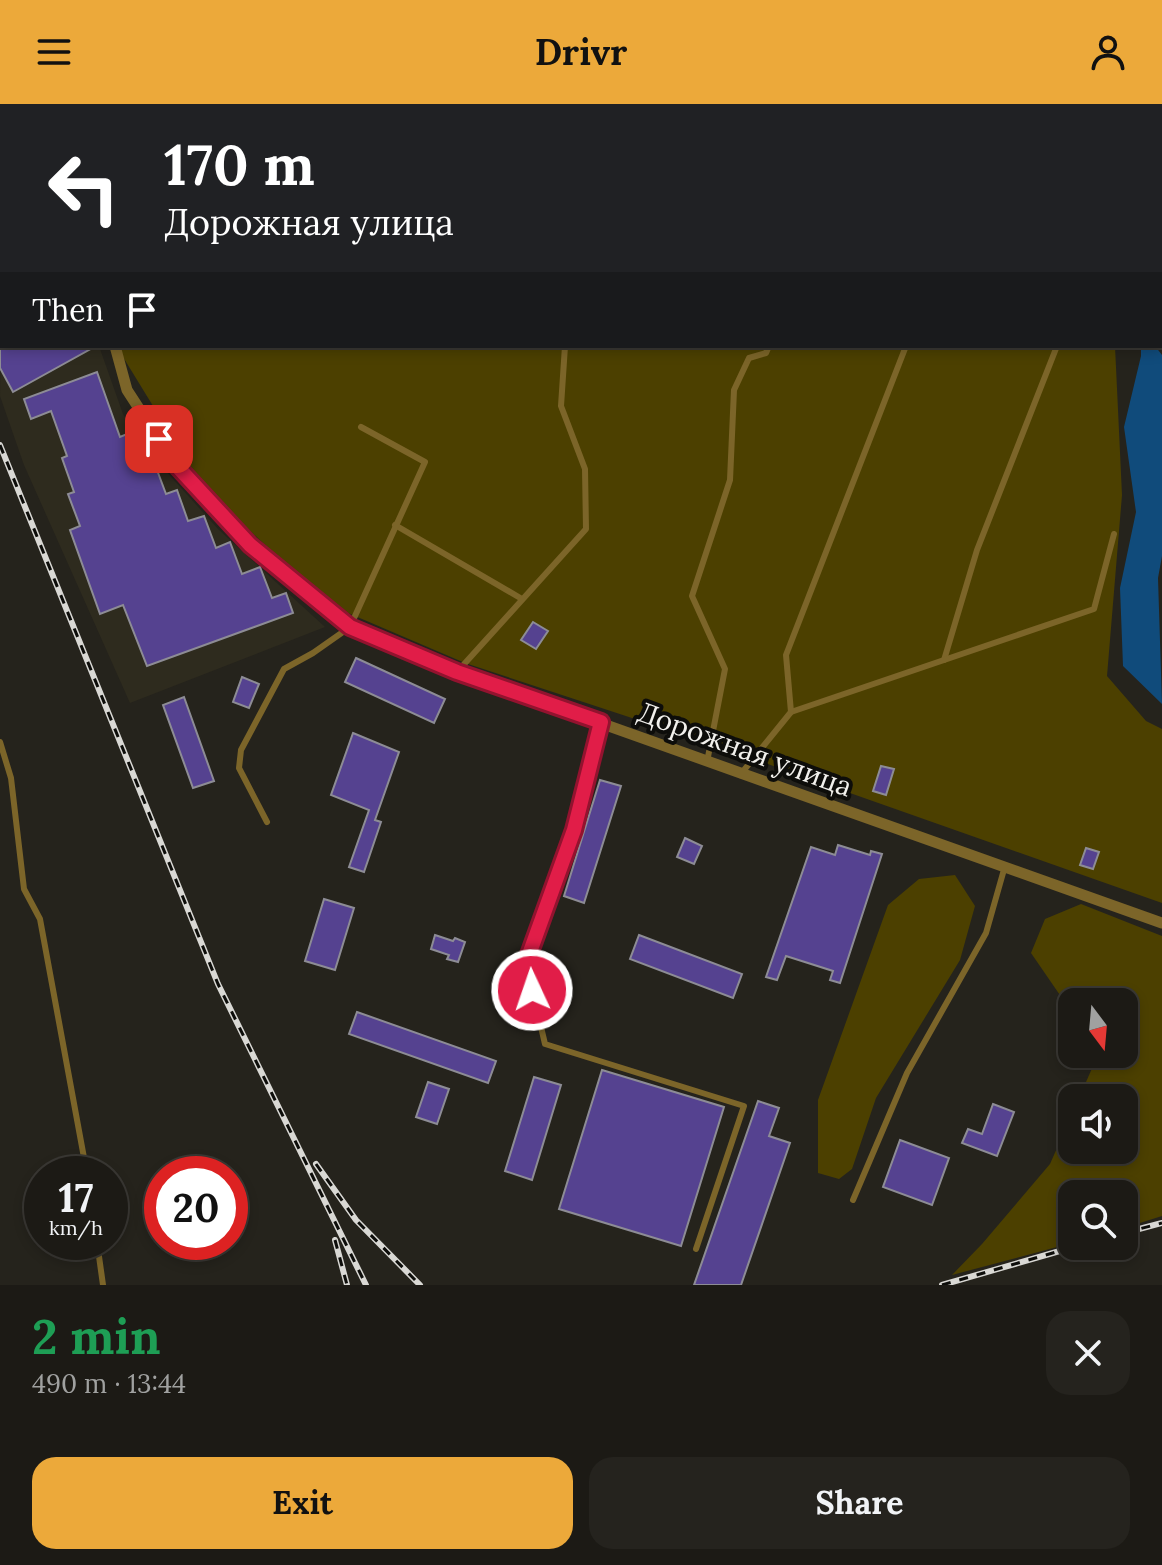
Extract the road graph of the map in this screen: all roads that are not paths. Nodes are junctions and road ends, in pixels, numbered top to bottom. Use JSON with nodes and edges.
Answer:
{"nodes":[{"id":1,"x":116,"y":348,"type":"edge"},
{"id":2,"x":565,"y":348,"type":"edge"},
{"id":3,"x":768,"y":348,"type":"edge"},
{"id":4,"x":905,"y":348,"type":"edge"},
{"id":5,"x":1056,"y":348,"type":"edge"},
{"id":6,"x":361,"y":427,"type":"dead end"},
{"id":7,"x":395,"y":525,"type":"junction"},
{"id":8,"x":1114,"y":534,"type":"dead end"},
{"id":9,"x":522,"y":599,"type":"junction"},
{"id":10,"x":350,"y":627,"type":"junction"},
{"id":11,"x":944,"y":660,"type":"junction"},
{"id":12,"x":457,"y":672,"type":"junction"},
{"id":13,"x":791,"y":712,"type":"junction"},
{"id":14,"x":601,"y":722,"type":"junction"},
{"id":15,"x":0,"y":742,"type":"edge"},
{"id":16,"x":707,"y":762,"type":"junction"},
{"id":17,"x":740,"y":775,"type":"junction"},
{"id":18,"x":267,"y":822,"type":"dead end"},
{"id":19,"x":1005,"y":866,"type":"junction"},
{"id":20,"x":1162,"y":923,"type":"edge"},
{"id":21,"x":84,"y":1156,"type":"edge"},
{"id":22,"x":853,"y":1200,"type":"dead end"},
{"id":23,"x":696,"y":1249,"type":"dead end"},
{"id":24,"x":100,"y":1260,"type":"edge"},
{"id":25,"x":103,"y":1285,"type":"edge"}],
"edges":[{"from":1,"to":10,"type":"street","name":"Дорожная улица"},
{"from":2,"to":9,"type":"lane"},
{"from":3,"to":16,"type":"lane"},
{"from":4,"to":13,"type":"lane"},
{"from":5,"to":11,"type":"lane"},
{"from":6,"to":7,"type":"lane"},
{"from":7,"to":9,"type":"lane"},
{"from":7,"to":10,"type":"lane"},
{"from":8,"to":11,"type":"lane"},
{"from":9,"to":12,"type":"lane"},
{"from":10,"to":12,"type":"street","name":"Дорожная улица"},
{"from":10,"to":18,"type":"lane"},
{"from":11,"to":13,"type":"lane"},
{"from":12,"to":14,"type":"street","name":"Дорожная улица"},
{"from":13,"to":17,"type":"lane"},
{"from":14,"to":16,"type":"street","name":"Дорожная улица"},
{"from":14,"to":23,"type":"lane"},
{"from":15,"to":21,"type":"lane"},
{"from":16,"to":17,"type":"street","name":"Дорожная улица"},
{"from":17,"to":19,"type":"street","name":"Дорожная улица"},
{"from":19,"to":20,"type":"street","name":"Дорожная улица"},
{"from":19,"to":22,"type":"lane"},
{"from":24,"to":25,"type":"lane"}]}
